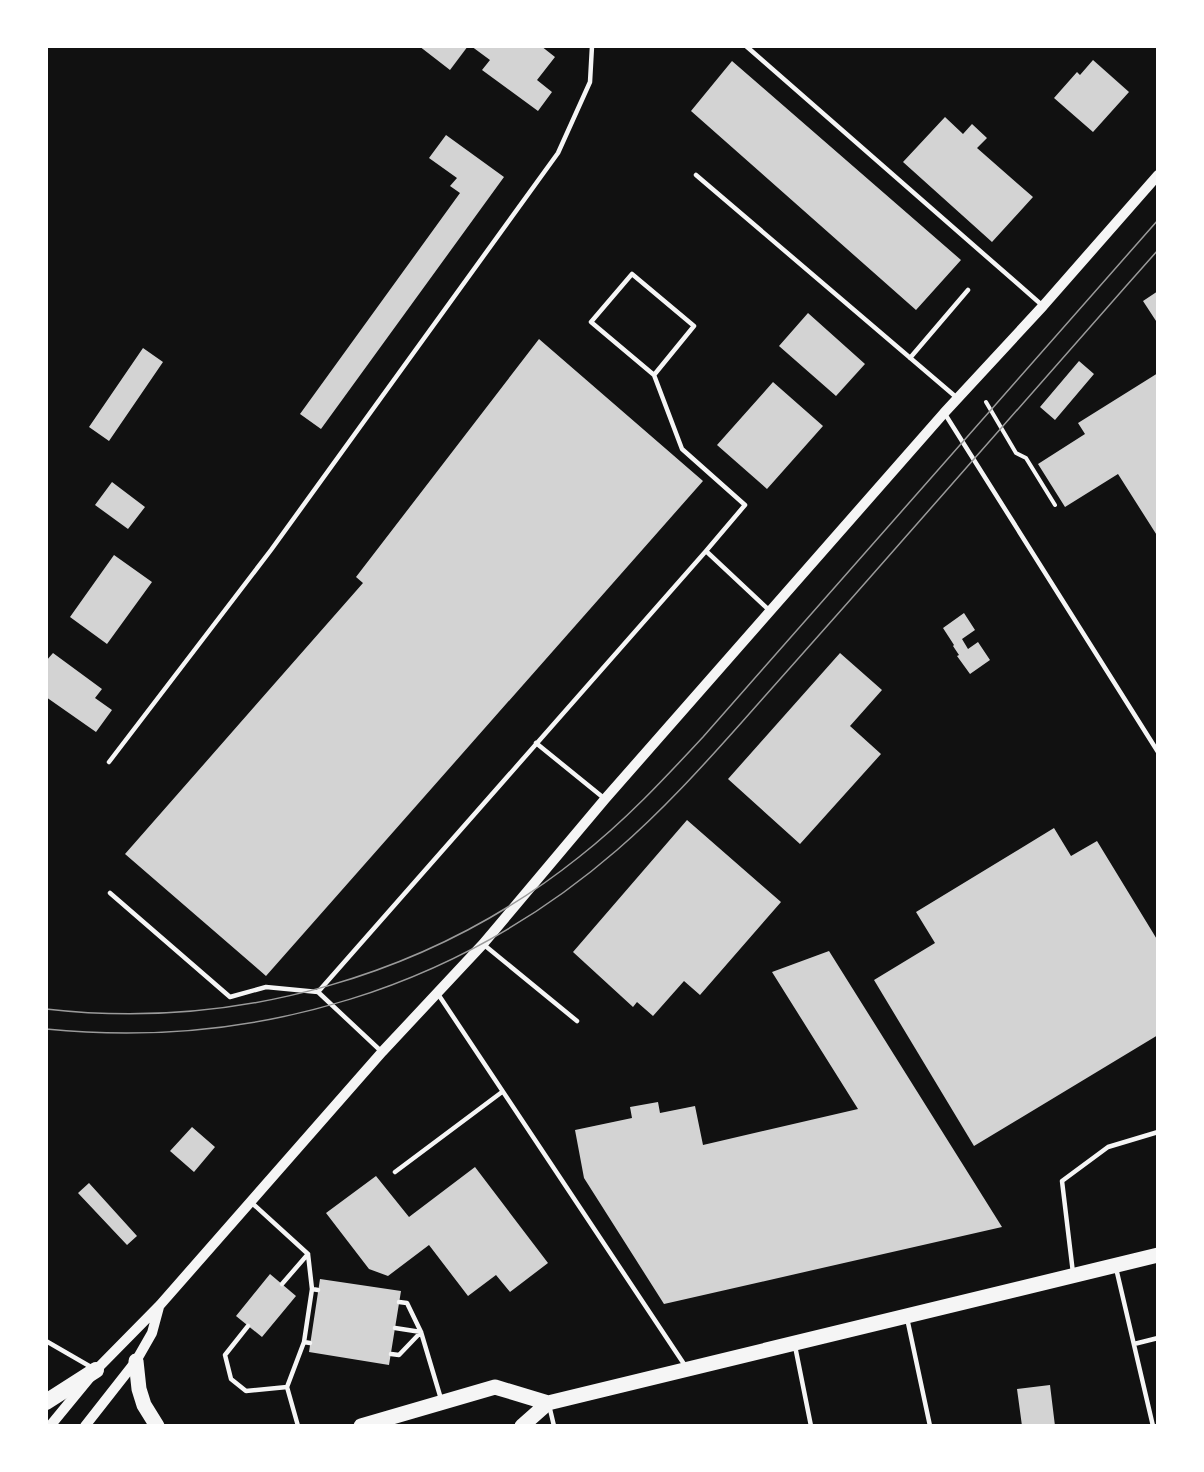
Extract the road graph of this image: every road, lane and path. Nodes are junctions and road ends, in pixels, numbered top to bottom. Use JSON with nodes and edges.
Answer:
{"nodes":[{"id":1,"x":592,"y":46,"type":"edge"},
{"id":2,"x":746,"y":46,"type":"edge"},
{"id":3,"x":696,"y":175,"type":"dead end"},
{"id":4,"x":1158,"y":175,"type":"edge"},
{"id":5,"x":968,"y":290,"type":"dead end"},
{"id":6,"x":1043,"y":306,"type":"junction"},
{"id":7,"x":910,"y":358,"type":"junction"},
{"id":8,"x":654,"y":375,"type":"junction"},
{"id":9,"x":957,"y":398,"type":"junction"},
{"id":10,"x":986,"y":402,"type":"dead end"},
{"id":11,"x":944,"y":413,"type":"junction"},
{"id":12,"x":1055,"y":505,"type":"dead end"},
{"id":13,"x":706,"y":551,"type":"junction"},
{"id":14,"x":770,"y":611,"type":"junction"},
{"id":15,"x":536,"y":743,"type":"junction"},
{"id":16,"x":1158,"y":752,"type":"edge"},
{"id":17,"x":109,"y":762,"type":"dead end"},
{"id":18,"x":605,"y":799,"type":"junction"},
{"id":19,"x":110,"y":893,"type":"dead end"},
{"id":20,"x":483,"y":944,"type":"junction"},
{"id":21,"x":318,"y":992,"type":"junction"},
{"id":22,"x":437,"y":993,"type":"junction"},
{"id":23,"x":577,"y":1022,"type":"dead end"},
{"id":24,"x":382,"y":1052,"type":"junction"},
{"id":25,"x":502,"y":1092,"type":"junction"},
{"id":26,"x":1158,"y":1132,"type":"edge"},
{"id":27,"x":394,"y":1172,"type":"dead end"},
{"id":28,"x":250,"y":1202,"type":"junction"},
{"id":29,"x":308,"y":1254,"type":"junction"},
{"id":30,"x":1158,"y":1255,"type":"edge"},
{"id":31,"x":1116,"y":1265,"type":"junction"},
{"id":32,"x":1073,"y":1276,"type":"junction"},
{"id":33,"x":282,"y":1284,"type":"dead end"},
{"id":34,"x":312,"y":1289,"type":"junction"},
{"id":35,"x":318,"y":1290,"type":"dead end"},
{"id":36,"x":399,"y":1302,"type":"dead end"},
{"id":37,"x":160,"y":1305,"type":"junction"},
{"id":38,"x":308,"y":1316,"type":"junction"},
{"id":39,"x":907,"y":1316,"type":"junction"},
{"id":40,"x":314,"y":1317,"type":"dead end"},
{"id":41,"x":248,"y":1326,"type":"dead end"},
{"id":42,"x":395,"y":1328,"type":"dead end"},
{"id":43,"x":421,"y":1332,"type":"junction"},
{"id":44,"x":1158,"y":1338,"type":"edge"},
{"id":45,"x":46,"y":1341,"type":"edge"},
{"id":46,"x":304,"y":1342,"type":"junction"},
{"id":47,"x":310,"y":1343,"type":"dead end"},
{"id":48,"x":794,"y":1343,"type":"junction"},
{"id":49,"x":1134,"y":1344,"type":"junction"},
{"id":50,"x":391,"y":1354,"type":"dead end"},
{"id":51,"x":136,"y":1361,"type":"junction"},
{"id":52,"x":687,"y":1369,"type":"junction"},
{"id":53,"x":96,"y":1370,"type":"junction"},
{"id":54,"x":287,"y":1387,"type":"junction"},
{"id":55,"x":46,"y":1402,"type":"edge"},
{"id":56,"x":442,"y":1402,"type":"junction"},
{"id":57,"x":548,"y":1403,"type":"junction"},
{"id":58,"x":50,"y":1425,"type":"edge"},
{"id":59,"x":86,"y":1425,"type":"edge"},
{"id":60,"x":157,"y":1425,"type":"edge"},
{"id":61,"x":298,"y":1425,"type":"edge"},
{"id":62,"x":361,"y":1425,"type":"edge"},
{"id":63,"x":522,"y":1425,"type":"edge"},
{"id":64,"x":554,"y":1425,"type":"edge"},
{"id":65,"x":811,"y":1425,"type":"edge"},
{"id":66,"x":930,"y":1425,"type":"edge"},
{"id":67,"x":1153,"y":1425,"type":"edge"}],
"edges":[{"from":1,"to":17,"type":"lane"},
{"from":2,"to":6,"type":"lane"},
{"from":3,"to":7,"type":"lane"},
{"from":4,"to":6,"type":"street"},
{"from":5,"to":7,"type":"lane"},
{"from":6,"to":9,"type":"street"},
{"from":7,"to":9,"type":"lane"},
{"from":8,"to":8,"type":"lane"},
{"from":8,"to":13,"type":"lane"},
{"from":9,"to":11,"type":"street"},
{"from":10,"to":12,"type":"path"},
{"from":11,"to":14,"type":"street"},
{"from":11,"to":16,"type":"lane"},
{"from":13,"to":14,"type":"lane"},
{"from":13,"to":15,"type":"lane"},
{"from":14,"to":18,"type":"street"},
{"from":15,"to":18,"type":"lane"},
{"from":15,"to":21,"type":"lane"},
{"from":18,"to":20,"type":"street"},
{"from":19,"to":21,"type":"lane"},
{"from":20,"to":22,"type":"street"},
{"from":20,"to":23,"type":"lane"},
{"from":21,"to":24,"type":"lane"},
{"from":22,"to":24,"type":"street"},
{"from":22,"to":25,"type":"lane"},
{"from":24,"to":28,"type":"street"},
{"from":25,"to":27,"type":"lane"},
{"from":25,"to":52,"type":"lane"},
{"from":26,"to":32,"type":"lane"},
{"from":28,"to":29,"type":"lane"},
{"from":28,"to":37,"type":"street"},
{"from":29,"to":33,"type":"lane"},
{"from":29,"to":34,"type":"lane"},
{"from":30,"to":31,"type":"main road"},
{"from":31,"to":32,"type":"main road"},
{"from":31,"to":49,"type":"lane"},
{"from":32,"to":39,"type":"main road"},
{"from":34,"to":35,"type":"lane"},
{"from":34,"to":38,"type":"lane"},
{"from":36,"to":43,"type":"lane"},
{"from":37,"to":51,"type":"street"},
{"from":37,"to":53,"type":"street"},
{"from":38,"to":40,"type":"lane"},
{"from":38,"to":46,"type":"lane"},
{"from":39,"to":48,"type":"main road"},
{"from":39,"to":66,"type":"lane"},
{"from":41,"to":54,"type":"lane"},
{"from":42,"to":43,"type":"lane"},
{"from":43,"to":50,"type":"lane"},
{"from":43,"to":56,"type":"lane"},
{"from":44,"to":49,"type":"lane"},
{"from":45,"to":53,"type":"lane"},
{"from":46,"to":47,"type":"lane"},
{"from":46,"to":54,"type":"lane"},
{"from":48,"to":52,"type":"main road"},
{"from":48,"to":65,"type":"lane"},
{"from":49,"to":67,"type":"lane"},
{"from":51,"to":59,"type":"street"},
{"from":51,"to":60,"type":"main road"},
{"from":52,"to":57,"type":"main road"},
{"from":53,"to":55,"type":"highway"},
{"from":53,"to":58,"type":"street"},
{"from":54,"to":61,"type":"lane"},
{"from":56,"to":57,"type":"main road"},
{"from":56,"to":62,"type":"main road"},
{"from":57,"to":63,"type":"main road"},
{"from":57,"to":64,"type":"lane"}]}
